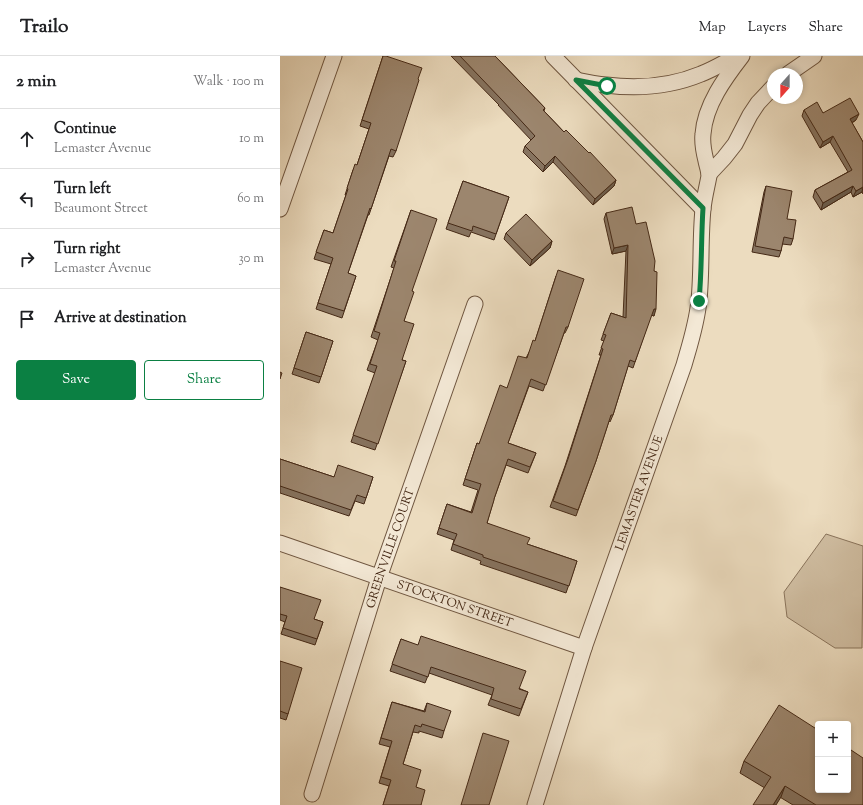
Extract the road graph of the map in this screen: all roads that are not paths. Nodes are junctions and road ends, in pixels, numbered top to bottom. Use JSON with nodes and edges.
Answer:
{"nodes":[{"id":1,"x":334,"y":56,"type":"edge"},
{"id":2,"x":553,"y":56,"type":"edge"},
{"id":3,"x":737,"y":56,"type":"edge"},
{"id":4,"x":742,"y":56,"type":"edge"},
{"id":5,"x":814,"y":56,"type":"edge"},
{"id":6,"x":797,"y":68,"type":"edge"},
{"id":7,"x":576,"y":80,"type":"junction"},
{"id":8,"x":767,"y":93,"type":"edge"},
{"id":9,"x":709,"y":174,"type":"junction"},
{"id":10,"x":703,"y":208,"type":"junction"},
{"id":11,"x":280,"y":209,"type":"edge"},
{"id":12,"x":475,"y":304,"type":"dead end"},
{"id":13,"x":280,"y":543,"type":"edge"},
{"id":14,"x":380,"y":578,"type":"junction"},
{"id":15,"x":584,"y":648,"type":"junction"},
{"id":16,"x":312,"y":794,"type":"dead end"},
{"id":17,"x":535,"y":805,"type":"edge"}],
"edges":[{"from":1,"to":11,"type":"street"},
{"from":2,"to":7,"type":"street"},
{"from":3,"to":7,"type":"street"},
{"from":4,"to":9,"type":"street","name":"LEMASTER AVENUE"},
{"from":5,"to":6,"type":"street"},
{"from":7,"to":10,"type":"street"},
{"from":8,"to":9,"type":"street"},
{"from":9,"to":10,"type":"street","name":"LEMASTER AVENUE"},
{"from":10,"to":15,"type":"street","name":"LEMASTER AVENUE"},
{"from":12,"to":14,"type":"street","name":"GREENVILLE COURT"},
{"from":13,"to":14,"type":"street","name":"STOCKTON STREET"},
{"from":14,"to":15,"type":"street","name":"STOCKTON STREET"},
{"from":14,"to":16,"type":"street","name":"GREENVILLE COURT"},
{"from":15,"to":17,"type":"street","name":"LEMASTER AVENUE"}]}
